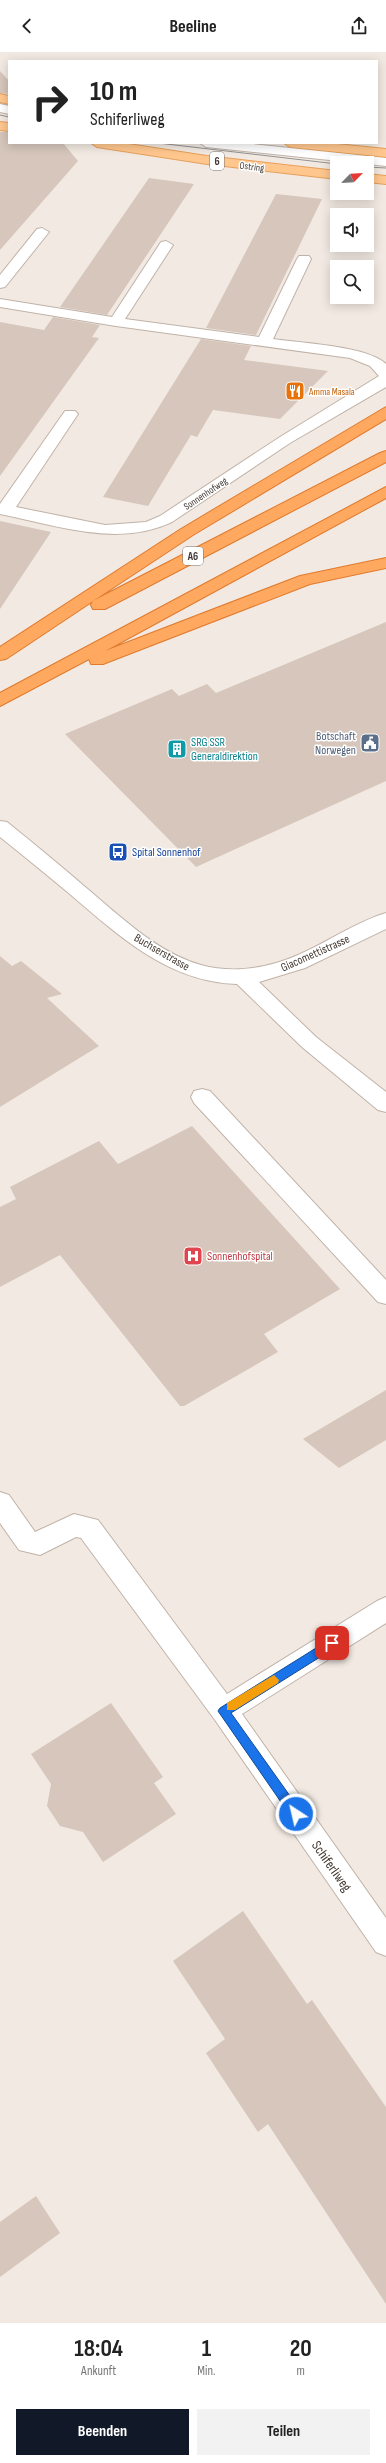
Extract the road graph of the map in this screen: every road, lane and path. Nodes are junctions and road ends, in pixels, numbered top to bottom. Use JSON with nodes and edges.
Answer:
{"nodes":[{"id":1,"x":103,"y":144,"type":"edge"},
{"id":2,"x":215,"y":144,"type":"edge"},
{"id":3,"x":300,"y":144,"type":"edge"},
{"id":4,"x":386,"y":153,"type":"edge"},
{"id":5,"x":386,"y":162,"type":"edge"},
{"id":6,"x":330,"y":174,"type":"edge"},
{"id":7,"x":374,"y":179,"type":"edge"},
{"id":8,"x":386,"y":180,"type":"edge"},
{"id":9,"x":42,"y":232,"type":"dead end"},
{"id":10,"x":166,"y":245,"type":"dead end"},
{"id":11,"x":304,"y":259,"type":"dead end"},
{"id":12,"x":0,"y":284,"type":"edge"},
{"id":13,"x":0,"y":303,"type":"edge"},
{"id":14,"x":116,"y":322,"type":"junction"},
{"id":15,"x":264,"y":342,"type":"junction"},
{"id":16,"x":386,"y":376,"type":"edge"},
{"id":17,"x":386,"y":412,"type":"edge"},
{"id":18,"x":70,"y":414,"type":"dead end"},
{"id":19,"x":386,"y":456,"type":"edge"},
{"id":20,"x":386,"y":492,"type":"edge"},
{"id":21,"x":3,"y":510,"type":"edge"},
{"id":22,"x":386,"y":563,"type":"edge"},
{"id":23,"x":0,"y":656,"type":"edge"},
{"id":24,"x":5,"y":696,"type":"edge"},
{"id":25,"x":0,"y":827,"type":"edge"},
{"id":26,"x":386,"y":920,"type":"edge"},
{"id":27,"x":242,"y":977,"type":"junction"},
{"id":28,"x":202,"y":1097,"type":"dead end"},
{"id":29,"x":386,"y":1104,"type":"edge"},
{"id":30,"x":386,"y":1295,"type":"edge"},
{"id":31,"x":0,"y":1503,"type":"edge"},
{"id":32,"x":386,"y":1609,"type":"edge"},
{"id":33,"x":224,"y":1711,"type":"junction"},
{"id":34,"x":386,"y":1942,"type":"edge"}],
"edges":[{"from":1,"to":6,"type":"main road","name":"Ostring","number":"6"},
{"from":2,"to":5,"type":"street"},
{"from":3,"to":4,"type":"main road"},
{"from":7,"to":8,"type":"main road"},
{"from":9,"to":12,"type":"street"},
{"from":10,"to":14,"type":"street"},
{"from":11,"to":15,"type":"street"},
{"from":13,"to":14,"type":"street","name":"Sonnenhofweg"},
{"from":14,"to":15,"type":"street","name":"Sonnenhofweg"},
{"from":15,"to":16,"type":"street","name":"Sonnenhofweg"},
{"from":16,"to":21,"type":"street","name":"Sonnenhofweg"},
{"from":17,"to":23,"type":"highway"},
{"from":18,"to":21,"type":"street"},
{"from":19,"to":23,"type":"highway","number":"A6"},
{"from":20,"to":24,"type":"highway"},
{"from":22,"to":24,"type":"highway"},
{"from":25,"to":27,"type":"street","name":"Buchserstrasse"},
{"from":26,"to":27,"type":"street","name":"Giacomettistrasse"},
{"from":27,"to":29,"type":"street"},
{"from":28,"to":30,"type":"street"},
{"from":31,"to":33,"type":"street","name":"Schiferliweg"},
{"from":32,"to":33,"type":"street"},
{"from":33,"to":34,"type":"street","name":"Schiferliweg"}]}
